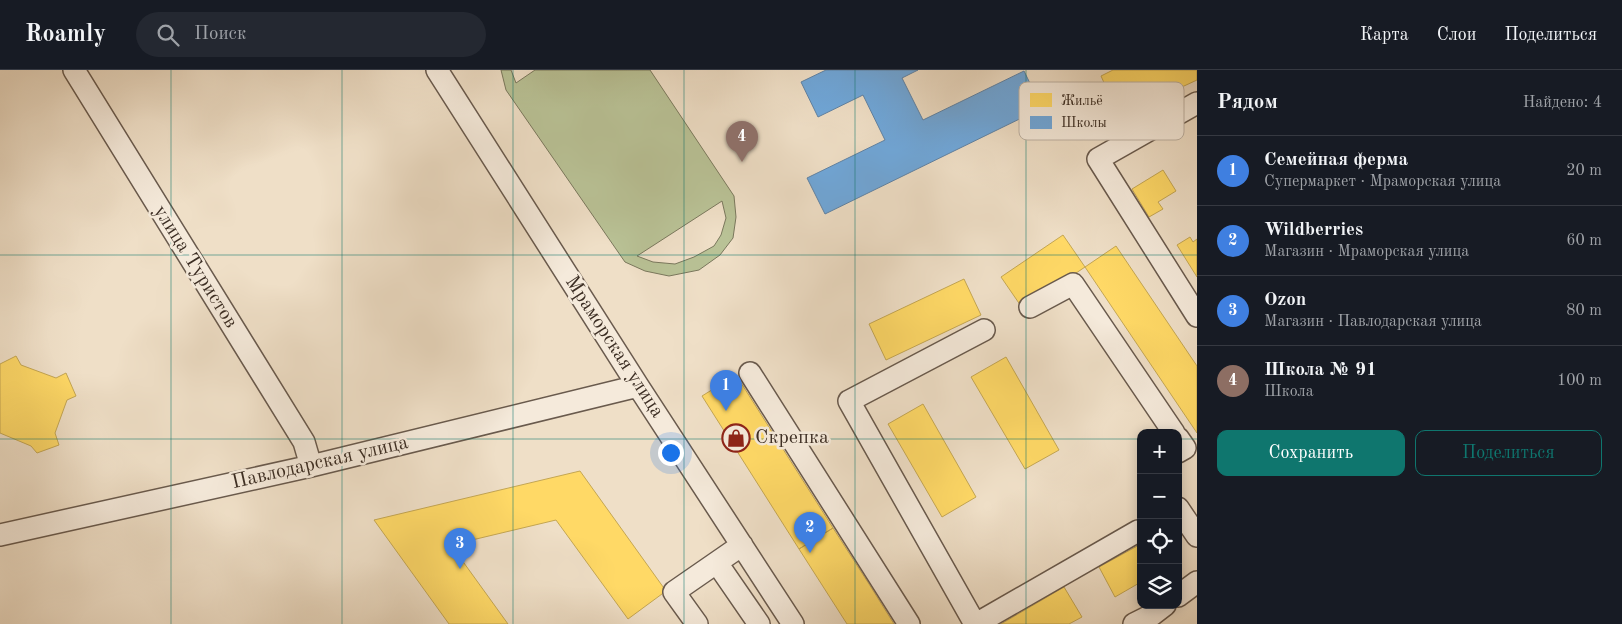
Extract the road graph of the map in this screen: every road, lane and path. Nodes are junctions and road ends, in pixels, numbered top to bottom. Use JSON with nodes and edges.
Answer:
{"nodes":[{"id":1,"x":74,"y":70,"type":"edge"},
{"id":2,"x":437,"y":70,"type":"edge"},
{"id":3,"x":1197,"y":103,"type":"edge"},
{"id":4,"x":1184,"y":110,"type":"edge"},
{"id":5,"x":1132,"y":140,"type":"edge"},
{"id":6,"x":1030,"y":307,"type":"dead end"},
{"id":7,"x":1197,"y":316,"type":"edge"},
{"id":8,"x":984,"y":330,"type":"dead end"},
{"id":9,"x":750,"y":373,"type":"dead end"},
{"id":10,"x":638,"y":386,"type":"junction"},
{"id":11,"x":1171,"y":429,"type":"edge"},
{"id":12,"x":311,"y":466,"type":"junction"},
{"id":13,"x":1182,"y":514,"type":"edge"},
{"id":14,"x":1137,"y":532,"type":"edge"},
{"id":15,"x":0,"y":534,"type":"edge"},
{"id":16,"x":1197,"y":536,"type":"edge"},
{"id":17,"x":742,"y":545,"type":"junction"},
{"id":18,"x":717,"y":563,"type":"junction"},
{"id":19,"x":1197,"y":582,"type":"edge"},
{"id":20,"x":1182,"y":593,"type":"edge"},
{"id":21,"x":696,"y":624,"type":"edge"},
{"id":22,"x":760,"y":624,"type":"edge"},
{"id":23,"x":793,"y":624,"type":"edge"},
{"id":24,"x":909,"y":624,"type":"edge"},
{"id":25,"x":975,"y":624,"type":"edge"}],
"edges":[{"from":1,"to":12,"type":"street","name":"улица Туристов"},
{"from":2,"to":10,"type":"street","name":"Мраморская улица"},
{"from":3,"to":4,"type":"street"},
{"from":5,"to":7,"type":"street"},
{"from":6,"to":11,"type":"street"},
{"from":8,"to":25,"type":"street"},
{"from":9,"to":24,"type":"street"},
{"from":10,"to":12,"type":"street","name":"Павлодарская улица"},
{"from":10,"to":17,"type":"street","name":"Мраморская улица"},
{"from":12,"to":15,"type":"street","name":"Павлодарская улица"},
{"from":13,"to":16,"type":"street"},
{"from":14,"to":25,"type":"street"},
{"from":17,"to":18,"type":"street"},
{"from":17,"to":23,"type":"street","name":"Мраморская улица"},
{"from":18,"to":21,"type":"street"},
{"from":18,"to":22,"type":"street"},
{"from":19,"to":20,"type":"street"}]}
